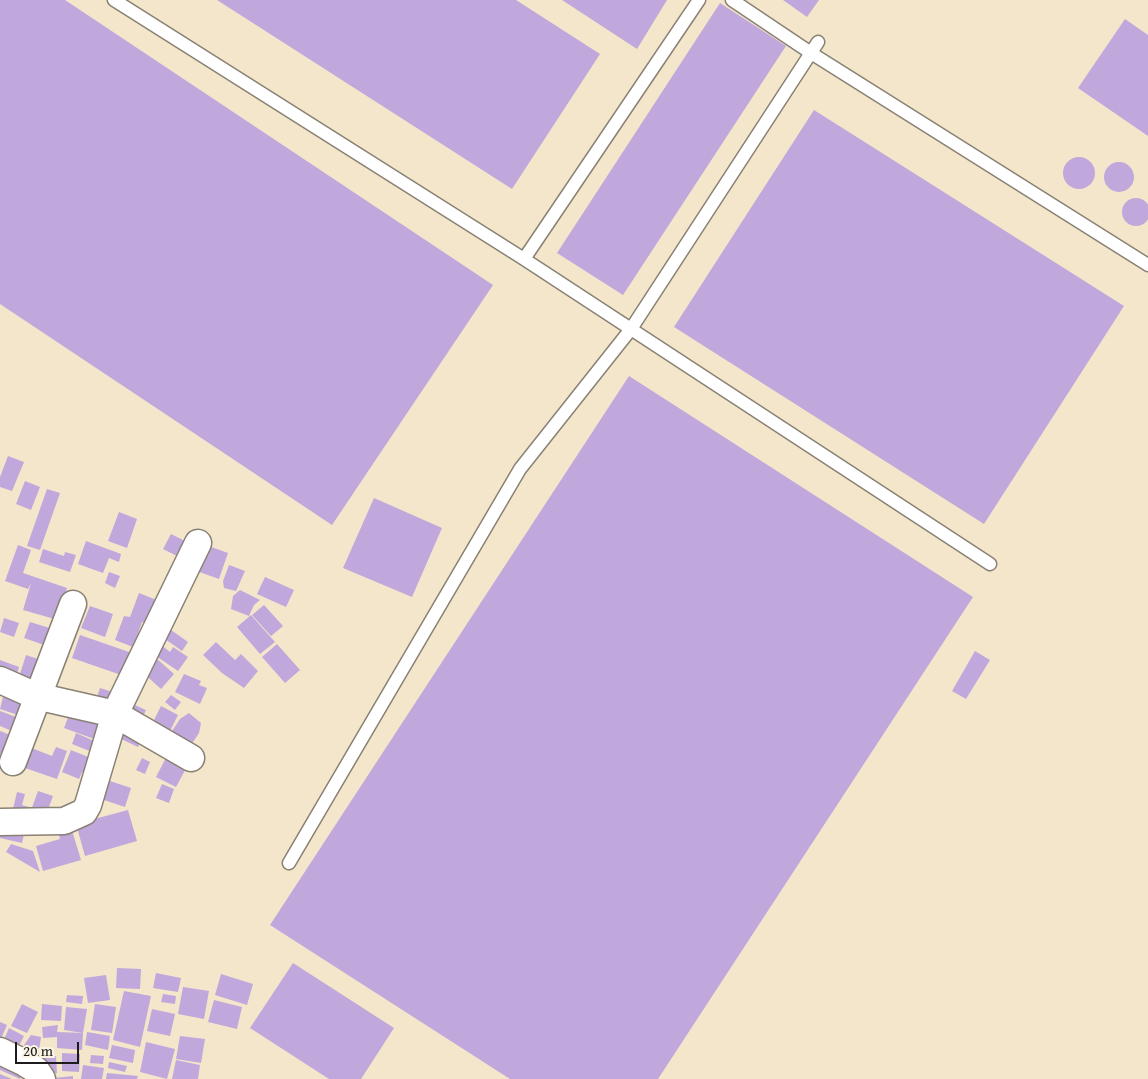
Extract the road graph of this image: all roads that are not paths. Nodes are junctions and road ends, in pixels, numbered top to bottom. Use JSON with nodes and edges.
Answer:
{"nodes":[{"id":1,"x":114,"y":0,"type":"edge"},
{"id":2,"x":699,"y":0,"type":"edge"},
{"id":3,"x":732,"y":0,"type":"edge"},
{"id":4,"x":814,"y":48,"type":"junction"},
{"id":5,"x":524,"y":259,"type":"junction"},
{"id":6,"x":1148,"y":265,"type":"edge"},
{"id":7,"x":631,"y":329,"type":"junction"},
{"id":8,"x":198,"y":543,"type":"dead end"},
{"id":9,"x":990,"y":564,"type":"dead end"},
{"id":10,"x":73,"y":604,"type":"dead end"},
{"id":11,"x":0,"y":680,"type":"edge"},
{"id":12,"x":36,"y":696,"type":"junction"},
{"id":13,"x":115,"y":714,"type":"junction"},
{"id":14,"x":190,"y":758,"type":"dead end"},
{"id":15,"x":12,"y":762,"type":"dead end"},
{"id":16,"x":0,"y":822,"type":"edge"},
{"id":17,"x":289,"y":863,"type":"dead end"},
{"id":18,"x":0,"y":1051,"type":"edge"},
{"id":19,"x":42,"y":1079,"type":"edge"}],
"edges":[{"from":1,"to":5,"type":"lane"},
{"from":2,"to":5,"type":"lane"},
{"from":3,"to":4,"type":"lane"},
{"from":4,"to":6,"type":"lane"},
{"from":4,"to":7,"type":"lane"},
{"from":5,"to":7,"type":"lane"},
{"from":7,"to":9,"type":"lane"},
{"from":7,"to":17,"type":"lane"},
{"from":8,"to":13,"type":"street"},
{"from":10,"to":12,"type":"street"},
{"from":11,"to":12,"type":"street"},
{"from":12,"to":13,"type":"street"},
{"from":12,"to":15,"type":"street"},
{"from":13,"to":14,"type":"street"},
{"from":13,"to":16,"type":"street"},
{"from":18,"to":19,"type":"street"}]}
